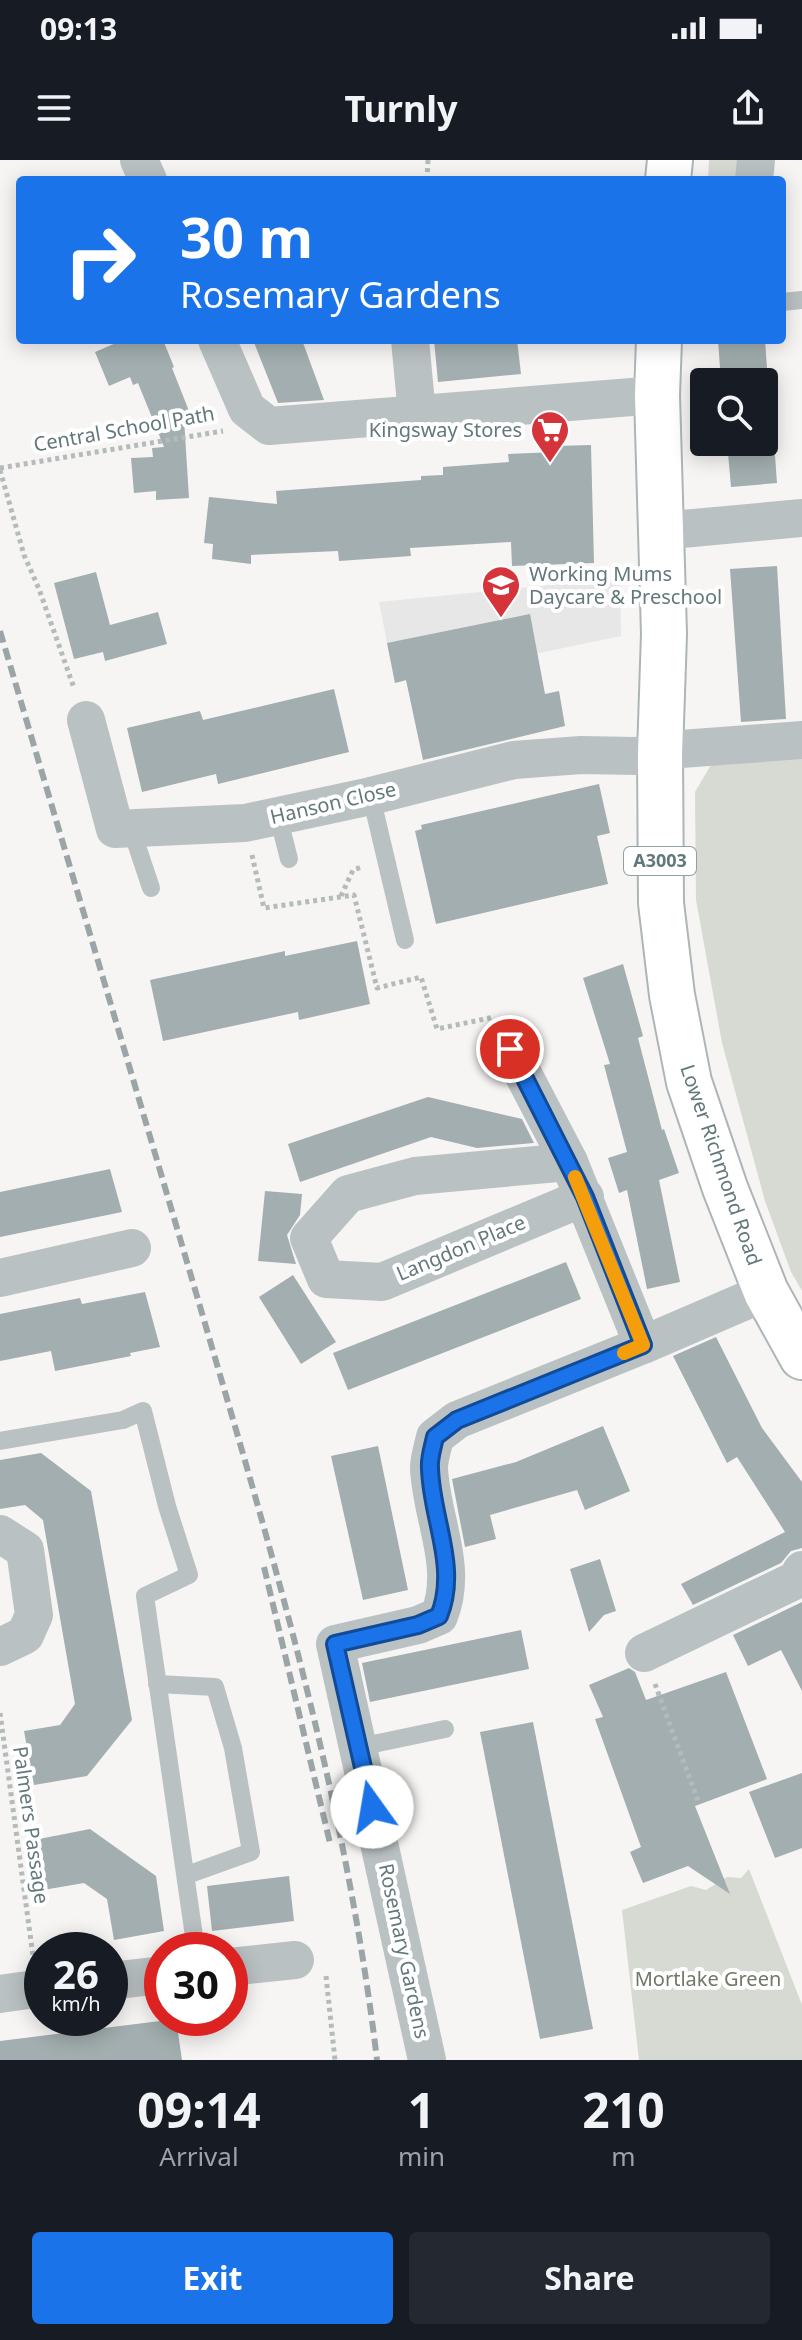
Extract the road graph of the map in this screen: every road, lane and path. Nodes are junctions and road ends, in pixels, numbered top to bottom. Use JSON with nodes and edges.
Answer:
{"nodes":[{"id":1,"x":219,"y":344,"type":"edge"},
{"id":2,"x":410,"y":344,"type":"edge"},
{"id":3,"x":659,"y":344,"type":"edge"},
{"id":4,"x":657,"y":395,"type":"junction"},
{"id":5,"x":247,"y":409,"type":"junction"},
{"id":6,"x":417,"y":414,"type":"junction"},
{"id":7,"x":0,"y":469,"type":"edge"},
{"id":8,"x":802,"y":518,"type":"edge"},
{"id":9,"x":660,"y":531,"type":"junction"},
{"id":10,"x":86,"y":720,"type":"joint"},
{"id":11,"x":802,"y":740,"type":"edge"},
{"id":12,"x":660,"y":753,"type":"junction"},
{"id":13,"x":371,"y":796,"type":"junction"},
{"id":14,"x":262,"y":820,"type":"junction"},
{"id":15,"x":131,"y":828,"type":"junction"},
{"id":16,"x":386,"y":858,"type":"junction"},
{"id":17,"x":289,"y":859,"type":"dead end"},
{"id":18,"x":151,"y":888,"type":"dead end"},
{"id":19,"x":341,"y":897,"type":"junction"},
{"id":20,"x":405,"y":940,"type":"dead end"},
{"id":21,"x":510,"y":1049,"type":"joint"},
{"id":22,"x":569,"y":1162,"type":"junction"},
{"id":23,"x":585,"y":1197,"type":"junction"},
{"id":24,"x":132,"y":1248,"type":"dead end"},
{"id":25,"x":0,"y":1278,"type":"edge"},
{"id":26,"x":766,"y":1292,"type":"junction"},
{"id":27,"x":643,"y":1345,"type":"junction"},
{"id":28,"x":802,"y":1357,"type":"edge"},
{"id":29,"x":0,"y":1441,"type":"edge"},
{"id":30,"x":0,"y":1534,"type":"edge"},
{"id":31,"x":802,"y":1570,"type":"edge"},
{"id":32,"x":0,"y":1647,"type":"edge"},
{"id":33,"x":644,"y":1653,"type":"joint"},
{"id":34,"x":157,"y":1684,"type":"junction"},
{"id":35,"x":0,"y":1713,"type":"edge"},
{"id":36,"x":445,"y":1729,"type":"dead end"},
{"id":37,"x":359,"y":1747,"type":"junction"},
{"id":38,"x":698,"y":1801,"type":"dead end"},
{"id":39,"x":187,"y":1875,"type":"junction"},
{"id":40,"x":32,"y":1932,"type":"edge"},
{"id":41,"x":194,"y":1932,"type":"edge"},
{"id":42,"x":295,"y":1960,"type":"joint"},
{"id":43,"x":248,"y":1965,"type":"edge"},
{"id":44,"x":24,"y":1991,"type":"edge"},
{"id":45,"x":0,"y":1994,"type":"edge"},
{"id":46,"x":335,"y":2060,"type":"edge"},
{"id":47,"x":427,"y":2060,"type":"edge"}],
"edges":[{"from":1,"to":5,"type":"street"},
{"from":2,"to":6,"type":"street"},
{"from":3,"to":4,"type":"main road","name":"Lower Richmond Road","number":"A3003"},
{"from":4,"to":6,"type":"street"},
{"from":4,"to":9,"type":"main road","name":"Lower Richmond Road","number":"A3003"},
{"from":5,"to":6,"type":"street"},
{"from":5,"to":7,"type":"path","name":"Central School Path"},
{"from":7,"to":10,"type":"path"},
{"from":8,"to":9,"type":"street"},
{"from":9,"to":12,"type":"main road","name":"Lower Richmond Road","number":"A3003"},
{"from":10,"to":15,"type":"street"},
{"from":11,"to":12,"type":"street","name":"Hanson Close"},
{"from":12,"to":13,"type":"street","name":"Hanson Close"},
{"from":12,"to":26,"type":"main road","name":"Lower Richmond Road","number":"A3003"},
{"from":13,"to":14,"type":"street","name":"Hanson Close"},
{"from":13,"to":16,"type":"lane"},
{"from":14,"to":15,"type":"street","name":"Hanson Close"},
{"from":14,"to":17,"type":"lane"},
{"from":14,"to":19,"type":"path"},
{"from":15,"to":18,"type":"lane"},
{"from":16,"to":19,"type":"path"},
{"from":16,"to":20,"type":"lane"},
{"from":19,"to":21,"type":"path"},
{"from":21,"to":22,"type":"street"},
{"from":22,"to":23,"type":"street"},
{"from":22,"to":23,"type":"street","name":"Langdon Place"},
{"from":23,"to":27,"type":"street"},
{"from":24,"to":25,"type":"street"},
{"from":26,"to":27,"type":"street"},
{"from":26,"to":28,"type":"main road","name":"Lower Richmond Road","number":"A3003"},
{"from":27,"to":37,"type":"street","name":"Rosemary Gardens"},
{"from":29,"to":34,"type":"lane"},
{"from":30,"to":32,"type":"street"},
{"from":31,"to":33,"type":"street"},
{"from":33,"to":38,"type":"path"},
{"from":34,"to":39,"type":"lane"},
{"from":34,"to":39,"type":"lane"},
{"from":35,"to":40,"type":"path","name":"Palmers Passage"},
{"from":36,"to":37,"type":"lane"},
{"from":37,"to":47,"type":"street","name":"Rosemary Gardens"},
{"from":39,"to":41,"type":"lane"},
{"from":42,"to":43,"type":"street"},
{"from":42,"to":46,"type":"path"},
{"from":44,"to":45,"type":"street"}]}
